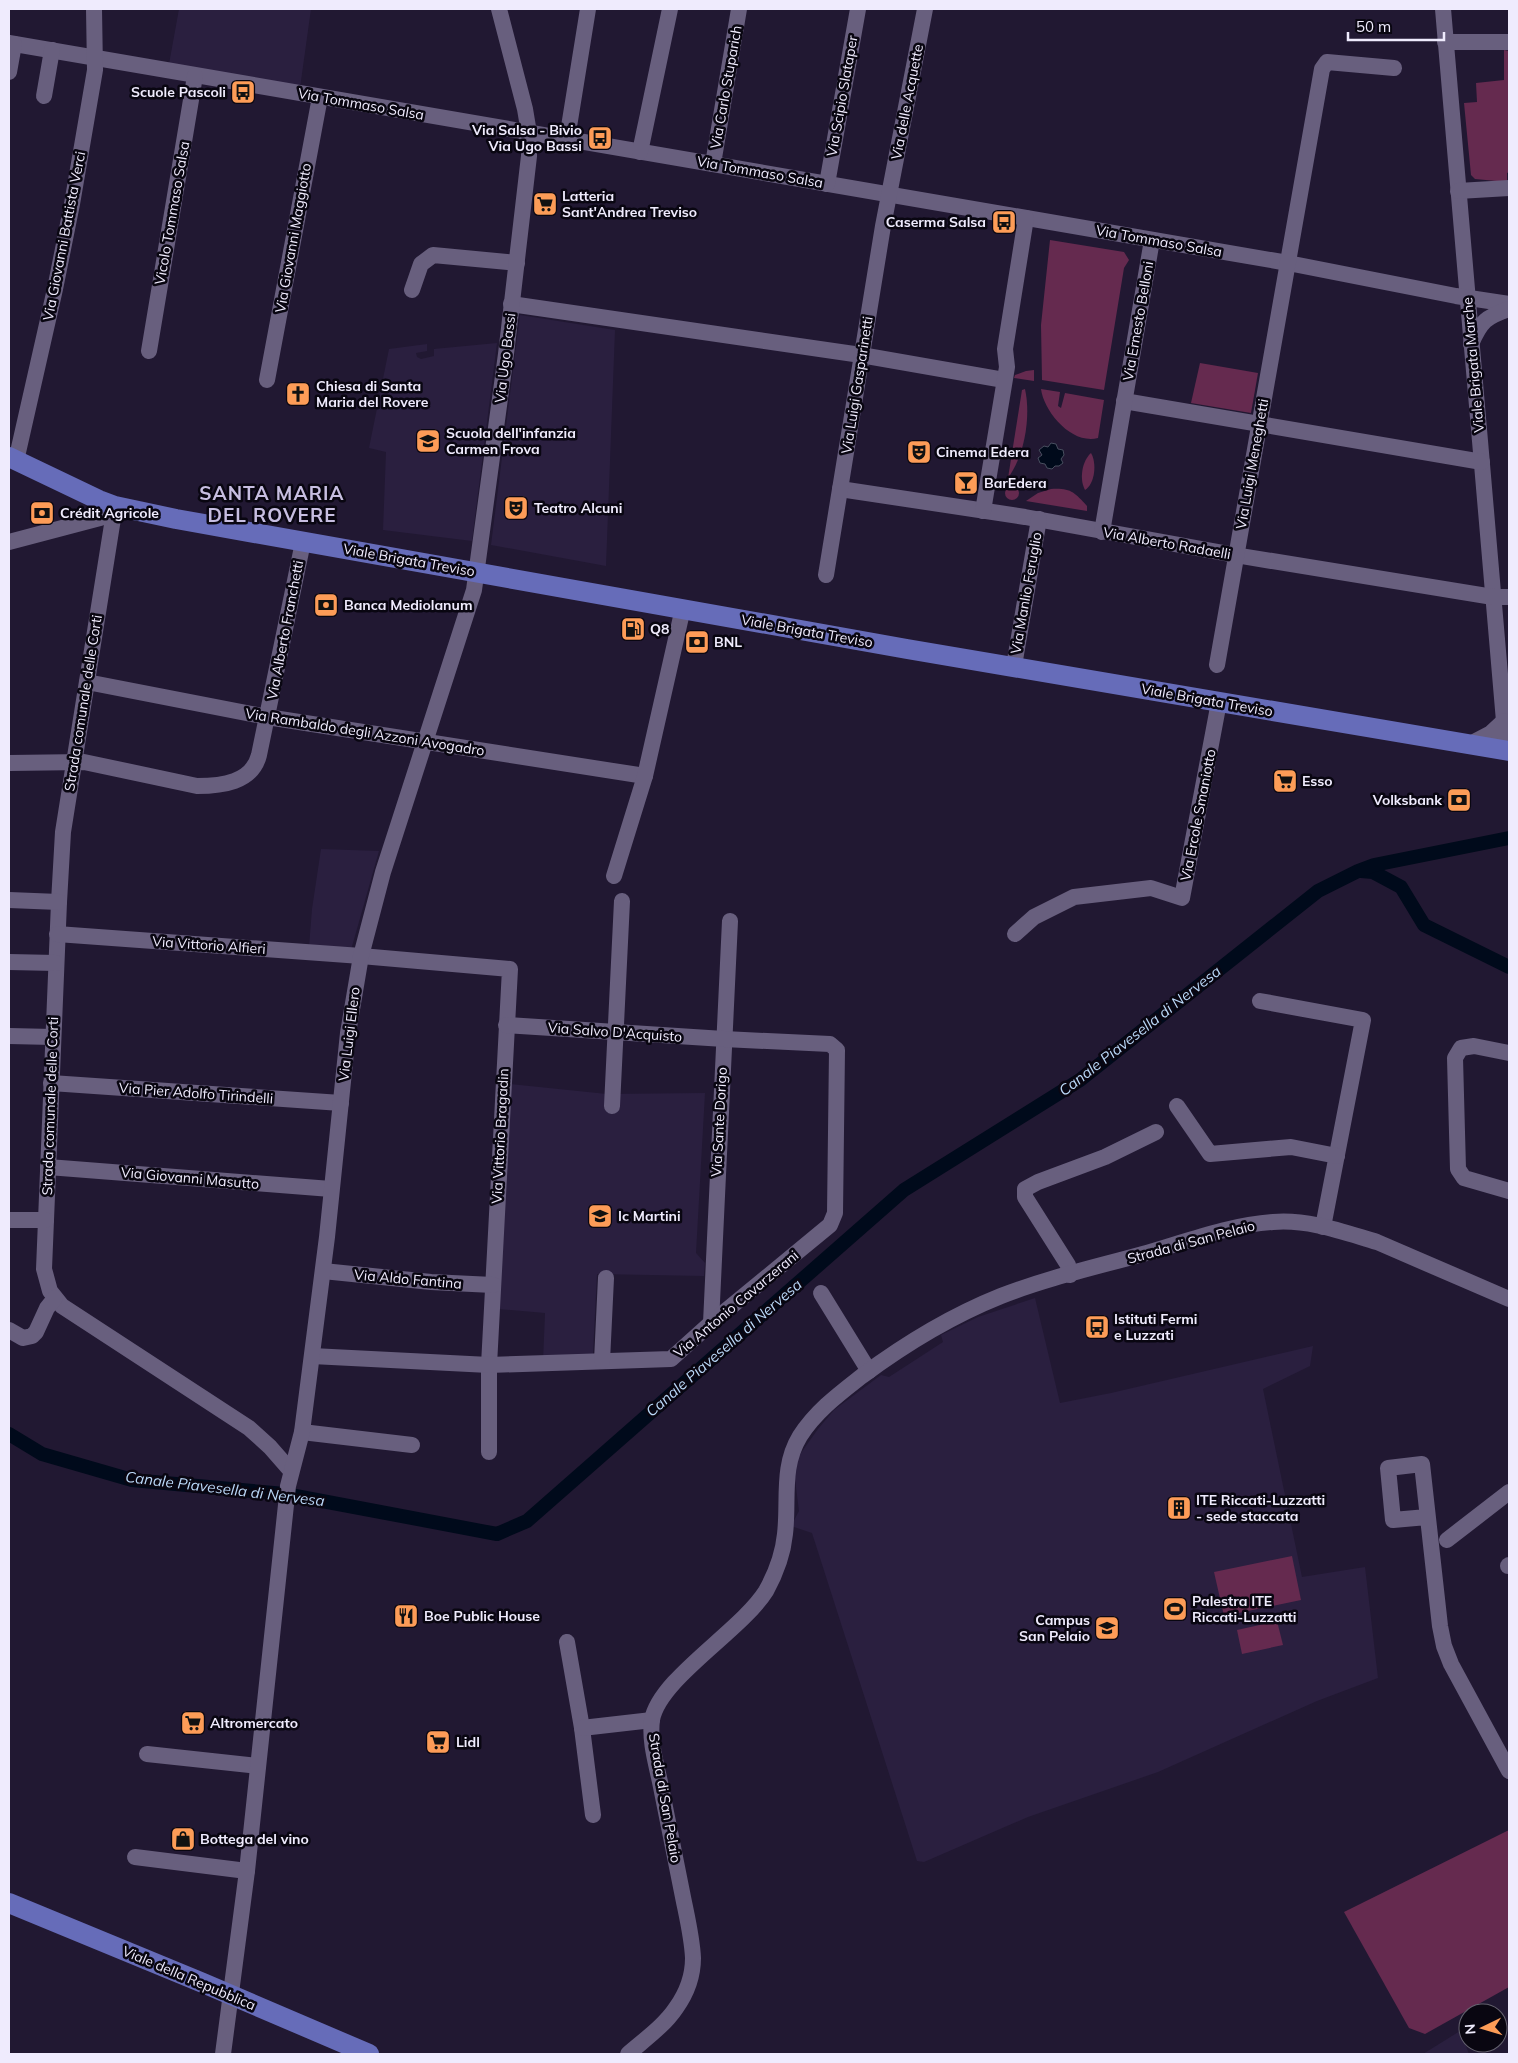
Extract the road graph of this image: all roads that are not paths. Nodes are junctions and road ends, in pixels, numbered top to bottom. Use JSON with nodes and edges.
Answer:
{"nodes":[{"id":1,"x":94,"y":9,"type":"edge"},
{"id":2,"x":499,"y":9,"type":"edge"},
{"id":3,"x":588,"y":9,"type":"edge"},
{"id":4,"x":670,"y":9,"type":"edge"},
{"id":5,"x":739,"y":9,"type":"edge"},
{"id":6,"x":858,"y":9,"type":"edge"},
{"id":7,"x":925,"y":9,"type":"edge"},
{"id":8,"x":1442,"y":9,"type":"edge"},
{"id":9,"x":1445,"y":42,"type":"junction"},
{"id":10,"x":1509,"y":42,"type":"edge"},
{"id":11,"x":11,"y":44,"type":"edge"},
{"id":12,"x":52,"y":50,"type":"junction"},
{"id":13,"x":96,"y":59,"type":"junction"},
{"id":14,"x":1394,"y":68,"type":"dead end"},
{"id":15,"x":9,"y":72,"type":"edge"},
{"id":16,"x":195,"y":76,"type":"junction"},
{"id":17,"x":44,"y":96,"type":"dead end"},
{"id":18,"x":320,"y":97,"type":"junction"},
{"id":19,"x":529,"y":133,"type":"junction"},
{"id":20,"x":567,"y":139,"type":"junction"},
{"id":21,"x":640,"y":152,"type":"junction"},
{"id":22,"x":713,"y":164,"type":"junction"},
{"id":23,"x":826,"y":184,"type":"junction"},
{"id":24,"x":1509,"y":188,"type":"edge"},
{"id":25,"x":1458,"y":191,"type":"junction"},
{"id":26,"x":889,"y":195,"type":"junction"},
{"id":27,"x":1026,"y":218,"type":"junction"},
{"id":28,"x":1152,"y":240,"type":"junction"},
{"id":29,"x":517,"y":262,"type":"junction"},
{"id":30,"x":1288,"y":263,"type":"junction"},
{"id":31,"x":412,"y":290,"type":"dead end"},
{"id":32,"x":1467,"y":298,"type":"junction"},
{"id":33,"x":512,"y":304,"type":"junction"},
{"id":34,"x":1509,"y":304,"type":"edge"},
{"id":35,"x":1509,"y":309,"type":"edge"},
{"id":36,"x":1471,"y":344,"type":"junction"},
{"id":37,"x":149,"y":351,"type":"dead end"},
{"id":38,"x":861,"y":356,"type":"junction"},
{"id":39,"x":267,"y":380,"type":"dead end"},
{"id":40,"x":1004,"y":380,"type":"junction"},
{"id":41,"x":1124,"y":401,"type":"junction"},
{"id":42,"x":1259,"y":424,"type":"junction"},
{"id":43,"x":12,"y":459,"type":"edge"},
{"id":44,"x":1482,"y":462,"type":"junction"},
{"id":45,"x":840,"y":489,"type":"junction"},
{"id":46,"x":115,"y":506,"type":"junction"},
{"id":47,"x":983,"y":511,"type":"junction"},
{"id":48,"x":1039,"y":520,"type":"junction"},
{"id":49,"x":1102,"y":532,"type":"junction"},
{"id":50,"x":9,"y":542,"type":"edge"},
{"id":51,"x":303,"y":542,"type":"junction"},
{"id":52,"x":1235,"y":555,"type":"junction"},
{"id":53,"x":477,"y":573,"type":"junction"},
{"id":54,"x":826,"y":575,"type":"dead end"},
{"id":55,"x":1501,"y":597,"type":"edge"},
{"id":56,"x":683,"y":608,"type":"junction"},
{"id":57,"x":1014,"y":666,"type":"junction"},
{"id":58,"x":1217,"y":666,"type":"dead end"},
{"id":59,"x":87,"y":682,"type":"junction"},
{"id":60,"x":1219,"y":702,"type":"junction"},
{"id":61,"x":267,"y":718,"type":"junction"},
{"id":62,"x":1504,"y":721,"type":"junction"},
{"id":63,"x":425,"y":742,"type":"junction"},
{"id":64,"x":1470,"y":744,"type":"junction"},
{"id":65,"x":1505,"y":751,"type":"edge"},
{"id":66,"x":74,"y":762,"type":"junction"},
{"id":67,"x":9,"y":763,"type":"edge"},
{"id":68,"x":645,"y":776,"type":"junction"},
{"id":69,"x":614,"y":876,"type":"dead end"},
{"id":70,"x":9,"y":900,"type":"edge"},
{"id":71,"x":59,"y":902,"type":"junction"},
{"id":72,"x":622,"y":902,"type":"dead end"},
{"id":73,"x":730,"y":921,"type":"dead end"},
{"id":74,"x":57,"y":934,"type":"junction"},
{"id":75,"x":1014,"y":934,"type":"dead end"},
{"id":76,"x":361,"y":956,"type":"junction"},
{"id":77,"x":9,"y":962,"type":"edge"},
{"id":78,"x":56,"y":963,"type":"junction"},
{"id":79,"x":1260,"y":1001,"type":"dead end"},
{"id":80,"x":506,"y":1025,"type":"junction"},
{"id":81,"x":617,"y":1033,"type":"junction"},
{"id":82,"x":9,"y":1036,"type":"edge"},
{"id":83,"x":53,"y":1037,"type":"junction"},
{"id":84,"x":724,"y":1039,"type":"junction"},
{"id":85,"x":1509,"y":1053,"type":"edge"},
{"id":86,"x":51,"y":1083,"type":"junction"},
{"id":87,"x":341,"y":1103,"type":"junction"},
{"id":88,"x":612,"y":1106,"type":"dead end"},
{"id":89,"x":1177,"y":1106,"type":"dead end"},
{"id":90,"x":1156,"y":1132,"type":"dead end"},
{"id":91,"x":1337,"y":1156,"type":"junction"},
{"id":92,"x":48,"y":1167,"type":"junction"},
{"id":93,"x":331,"y":1189,"type":"junction"},
{"id":94,"x":1509,"y":1191,"type":"edge"},
{"id":95,"x":9,"y":1220,"type":"edge"},
{"id":96,"x":46,"y":1220,"type":"junction"},
{"id":97,"x":1323,"y":1227,"type":"junction"},
{"id":98,"x":323,"y":1271,"type":"junction"},
{"id":99,"x":1070,"y":1275,"type":"junction"},
{"id":100,"x":606,"y":1278,"type":"dead end"},
{"id":101,"x":493,"y":1285,"type":"junction"},
{"id":102,"x":821,"y":1293,"type":"dead end"},
{"id":103,"x":55,"y":1298,"type":"junction"},
{"id":104,"x":1509,"y":1299,"type":"edge"},
{"id":105,"x":710,"y":1323,"type":"junction"},
{"id":106,"x":9,"y":1330,"type":"edge"},
{"id":107,"x":312,"y":1356,"type":"junction"},
{"id":108,"x":602,"y":1361,"type":"junction"},
{"id":109,"x":489,"y":1365,"type":"junction"},
{"id":110,"x":869,"y":1371,"type":"junction"},
{"id":111,"x":302,"y":1432,"type":"junction"},
{"id":112,"x":412,"y":1445,"type":"dead end"},
{"id":113,"x":488,"y":1452,"type":"dead end"},
{"id":114,"x":290,"y":1478,"type":"junction"},
{"id":115,"x":1509,"y":1492,"type":"edge"},
{"id":116,"x":1427,"y":1517,"type":"dead end"},
{"id":117,"x":1447,"y":1540,"type":"dead end"},
{"id":118,"x":567,"y":1642,"type":"dead end"},
{"id":119,"x":652,"y":1720,"type":"junction"},
{"id":120,"x":582,"y":1728,"type":"junction"},
{"id":121,"x":147,"y":1754,"type":"dead end"},
{"id":122,"x":258,"y":1766,"type":"junction"},
{"id":123,"x":1509,"y":1770,"type":"edge"},
{"id":124,"x":593,"y":1815,"type":"dead end"},
{"id":125,"x":136,"y":1857,"type":"dead end"},
{"id":126,"x":247,"y":1871,"type":"junction"},
{"id":127,"x":9,"y":1903,"type":"edge"},
{"id":128,"x":230,"y":1995,"type":"junction"},
{"id":129,"x":223,"y":2054,"type":"edge"},
{"id":130,"x":369,"y":2054,"type":"edge"},
{"id":131,"x":628,"y":2054,"type":"edge"}],
"edges":[{"from":1,"to":13,"type":"street","name":"Via Giovanni Battista Verci"},
{"from":2,"to":19,"type":"street","name":"Via Ugo Bassi"},
{"from":3,"to":20,"type":"street"},
{"from":4,"to":21,"type":"street"},
{"from":5,"to":22,"type":"street","name":"Via Carlo Stuparich"},
{"from":6,"to":23,"type":"street","name":"Via Scipio Slataper"},
{"from":7,"to":26,"type":"street","name":"Via delle Acquette"},
{"from":8,"to":9,"type":"street","name":"Viale Brigata Marche"},
{"from":9,"to":10,"type":"street"},
{"from":9,"to":25,"type":"street","name":"Viale Brigata Marche"},
{"from":11,"to":12,"type":"street","name":"Via Tommaso Salsa"},
{"from":11,"to":15,"type":"street","name":"Via Tommaso Salsa"},
{"from":12,"to":13,"type":"street","name":"Via Tommaso Salsa"},
{"from":12,"to":17,"type":"street"},
{"from":13,"to":16,"type":"street","name":"Via Tommaso Salsa"},
{"from":13,"to":43,"type":"street","name":"Via Giovanni Battista Verci"},
{"from":14,"to":30,"type":"street","name":"Via Luigi Meneghetti"},
{"from":16,"to":18,"type":"street","name":"Via Tommaso Salsa"},
{"from":16,"to":37,"type":"street","name":"Vicolo Tommaso Salsa"},
{"from":18,"to":19,"type":"street","name":"Via Tommaso Salsa"},
{"from":18,"to":39,"type":"street","name":"Via Giovanni Maggiotto"},
{"from":19,"to":20,"type":"street","name":"Via Tommaso Salsa"},
{"from":19,"to":29,"type":"street","name":"Via Ugo Bassi"},
{"from":20,"to":21,"type":"street","name":"Via Tommaso Salsa"},
{"from":21,"to":22,"type":"street","name":"Via Tommaso Salsa"},
{"from":22,"to":23,"type":"street","name":"Via Tommaso Salsa"},
{"from":23,"to":26,"type":"street","name":"Via Tommaso Salsa"},
{"from":24,"to":25,"type":"street"},
{"from":25,"to":32,"type":"street","name":"Viale Brigata Marche"},
{"from":26,"to":27,"type":"street","name":"Via Tommaso Salsa"},
{"from":26,"to":38,"type":"street","name":"Via Luigi Gasparinetti"},
{"from":27,"to":28,"type":"street","name":"Via Tommaso Salsa"},
{"from":27,"to":40,"type":"street"},
{"from":28,"to":30,"type":"street","name":"Via Tommaso Salsa"},
{"from":28,"to":41,"type":"street","name":"Via Ernesto Belloni"},
{"from":29,"to":31,"type":"street"},
{"from":29,"to":33,"type":"street","name":"Via Ugo Bassi"},
{"from":30,"to":32,"type":"street","name":"Via Tommaso Salsa"},
{"from":30,"to":42,"type":"street","name":"Via Luigi Meneghetti"},
{"from":32,"to":34,"type":"street","name":"Via Tommaso Salsa"},
{"from":32,"to":36,"type":"street","name":"Viale Brigata Marche"},
{"from":33,"to":38,"type":"street"},
{"from":33,"to":53,"type":"street","name":"Via Ugo Bassi"},
{"from":35,"to":36,"type":"street"},
{"from":36,"to":44,"type":"street","name":"Viale Brigata Marche"},
{"from":38,"to":40,"type":"street"},
{"from":38,"to":45,"type":"street","name":"Via Luigi Gasparinetti"},
{"from":40,"to":47,"type":"street"},
{"from":41,"to":42,"type":"street"},
{"from":41,"to":49,"type":"street","name":"Via Ernesto Belloni"},
{"from":42,"to":44,"type":"street"},
{"from":42,"to":52,"type":"street","name":"Via Luigi Meneghetti"},
{"from":43,"to":46,"type":"main road","name":"Viale Brigata Treviso"},
{"from":44,"to":55,"type":"street","name":"Viale Brigata Marche"},
{"from":45,"to":47,"type":"street","name":"Via Alberto Radaelli"},
{"from":45,"to":54,"type":"street","name":"Via Luigi Gasparinetti"},
{"from":46,"to":50,"type":"street"},
{"from":46,"to":51,"type":"main road","name":"Viale Brigata Treviso"},
{"from":46,"to":59,"type":"street","name":"Strada comunale delle Corti"},
{"from":47,"to":48,"type":"street","name":"Via Alberto Radaelli"},
{"from":48,"to":49,"type":"street","name":"Via Alberto Radaelli"},
{"from":48,"to":57,"type":"street","name":"Via Manlio Feruglio"},
{"from":49,"to":52,"type":"street","name":"Via Alberto Radaelli"},
{"from":51,"to":53,"type":"main road","name":"Viale Brigata Treviso"},
{"from":51,"to":61,"type":"street","name":"Via Alberto Franchetti"},
{"from":52,"to":55,"type":"street","name":"Via Alberto Radaelli"},
{"from":52,"to":58,"type":"street","name":"Via Luigi Meneghetti"},
{"from":53,"to":56,"type":"main road","name":"Viale Brigata Treviso"},
{"from":53,"to":63,"type":"street","name":"Via Luigi Ellero"},
{"from":55,"to":62,"type":"street","name":"Viale Brigata Marche"},
{"from":56,"to":57,"type":"main road","name":"Viale Brigata Treviso"},
{"from":56,"to":68,"type":"street"},
{"from":57,"to":60,"type":"main road","name":"Viale Brigata Treviso"},
{"from":59,"to":61,"type":"street","name":"Via Rambaldo degli Azzoni Avogadro"},
{"from":59,"to":66,"type":"street","name":"Strada comunale delle Corti"},
{"from":60,"to":64,"type":"main road","name":"Viale Brigata Treviso"},
{"from":60,"to":75,"type":"street","name":"Via Ercole Smaniotto"},
{"from":61,"to":63,"type":"street","name":"Via Rambaldo degli Azzoni Avogadro"},
{"from":61,"to":66,"type":"street","name":"Via Alberto Franchetti"},
{"from":62,"to":64,"type":"street"},
{"from":62,"to":65,"type":"street","name":"Viale Brigata Marche"},
{"from":63,"to":68,"type":"street","name":"Via Rambaldo degli Azzoni Avogadro"},
{"from":63,"to":76,"type":"street","name":"Via Luigi Ellero"},
{"from":64,"to":65,"type":"main road","name":"Viale Brigata Treviso"},
{"from":66,"to":67,"type":"street","name":"Via Alberto Franchetti"},
{"from":66,"to":71,"type":"street","name":"Strada comunale delle Corti"},
{"from":68,"to":69,"type":"street"},
{"from":70,"to":71,"type":"street"},
{"from":71,"to":74,"type":"street","name":"Strada comunale delle Corti"},
{"from":72,"to":81,"type":"street"},
{"from":73,"to":84,"type":"street","name":"Via Sante Dorigo"},
{"from":74,"to":76,"type":"street","name":"Via Vittorio Alfieri"},
{"from":74,"to":78,"type":"street","name":"Strada comunale delle Corti"},
{"from":76,"to":80,"type":"street","name":"Via Vittorio Bragadin"},
{"from":76,"to":87,"type":"street","name":"Via Luigi Ellero"},
{"from":77,"to":78,"type":"street"},
{"from":78,"to":83,"type":"street","name":"Strada comunale delle Corti"},
{"from":79,"to":91,"type":"street"},
{"from":80,"to":81,"type":"street","name":"Via Salvo D'Acquisto"},
{"from":80,"to":101,"type":"street","name":"Via Vittorio Bragadin"},
{"from":81,"to":84,"type":"street","name":"Via Salvo D'Acquisto"},
{"from":81,"to":88,"type":"street"},
{"from":82,"to":83,"type":"street"},
{"from":83,"to":86,"type":"street","name":"Strada comunale delle Corti"},
{"from":84,"to":105,"type":"street","name":"Via Sante Dorigo"},
{"from":84,"to":105,"type":"street","name":"Via Antonio Cavarzerani"},
{"from":85,"to":94,"type":"street"},
{"from":86,"to":87,"type":"street","name":"Via Pier Adolfo Tirindelli"},
{"from":86,"to":92,"type":"street","name":"Strada comunale delle Corti"},
{"from":87,"to":93,"type":"street","name":"Via Luigi Ellero"},
{"from":89,"to":91,"type":"street"},
{"from":90,"to":99,"type":"street"},
{"from":91,"to":97,"type":"street"},
{"from":92,"to":93,"type":"street","name":"Via Giovanni Masutto"},
{"from":92,"to":96,"type":"street","name":"Strada comunale delle Corti"},
{"from":93,"to":98,"type":"street","name":"Via Luigi Ellero"},
{"from":95,"to":96,"type":"street"},
{"from":96,"to":103,"type":"street","name":"Strada comunale delle Corti"},
{"from":97,"to":99,"type":"street","name":"Strada di San Pelaio"},
{"from":97,"to":104,"type":"street","name":"Strada di San Pelaio"},
{"from":98,"to":101,"type":"street","name":"Via Aldo Fantina"},
{"from":98,"to":107,"type":"street","name":"Via Luigi Ellero"},
{"from":99,"to":110,"type":"street","name":"Strada di San Pelaio"},
{"from":100,"to":108,"type":"street"},
{"from":101,"to":109,"type":"street","name":"Via Vittorio Bragadin"},
{"from":102,"to":110,"type":"street"},
{"from":103,"to":106,"type":"street"},
{"from":103,"to":114,"type":"street","name":"Strada comunale delle Corti"},
{"from":105,"to":108,"type":"street","name":"Via Antonio Cavarzerani"},
{"from":107,"to":109,"type":"street","name":"Via Antonio Cavarzerani"},
{"from":107,"to":111,"type":"street","name":"Via Luigi Ellero"},
{"from":108,"to":109,"type":"street","name":"Via Antonio Cavarzerani"},
{"from":109,"to":113,"type":"street","name":"Via Vittorio Bragadin"},
{"from":110,"to":119,"type":"street","name":"Strada di San Pelaio"},
{"from":111,"to":112,"type":"street"},
{"from":111,"to":114,"type":"street","name":"Via Luigi Ellero"},
{"from":114,"to":122,"type":"street","name":"Via Luigi Ellero"},
{"from":115,"to":117,"type":"street"},
{"from":116,"to":123,"type":"street"},
{"from":118,"to":120,"type":"street"},
{"from":119,"to":120,"type":"street"},
{"from":119,"to":131,"type":"street","name":"Strada di San Pelaio"},
{"from":120,"to":124,"type":"street"},
{"from":121,"to":122,"type":"street"},
{"from":122,"to":126,"type":"street"},
{"from":125,"to":126,"type":"street"},
{"from":126,"to":128,"type":"street"},
{"from":127,"to":128,"type":"main road","name":"Viale della Repubblica"},
{"from":128,"to":129,"type":"street"},
{"from":128,"to":130,"type":"main road","name":"Viale della Repubblica"}]}
